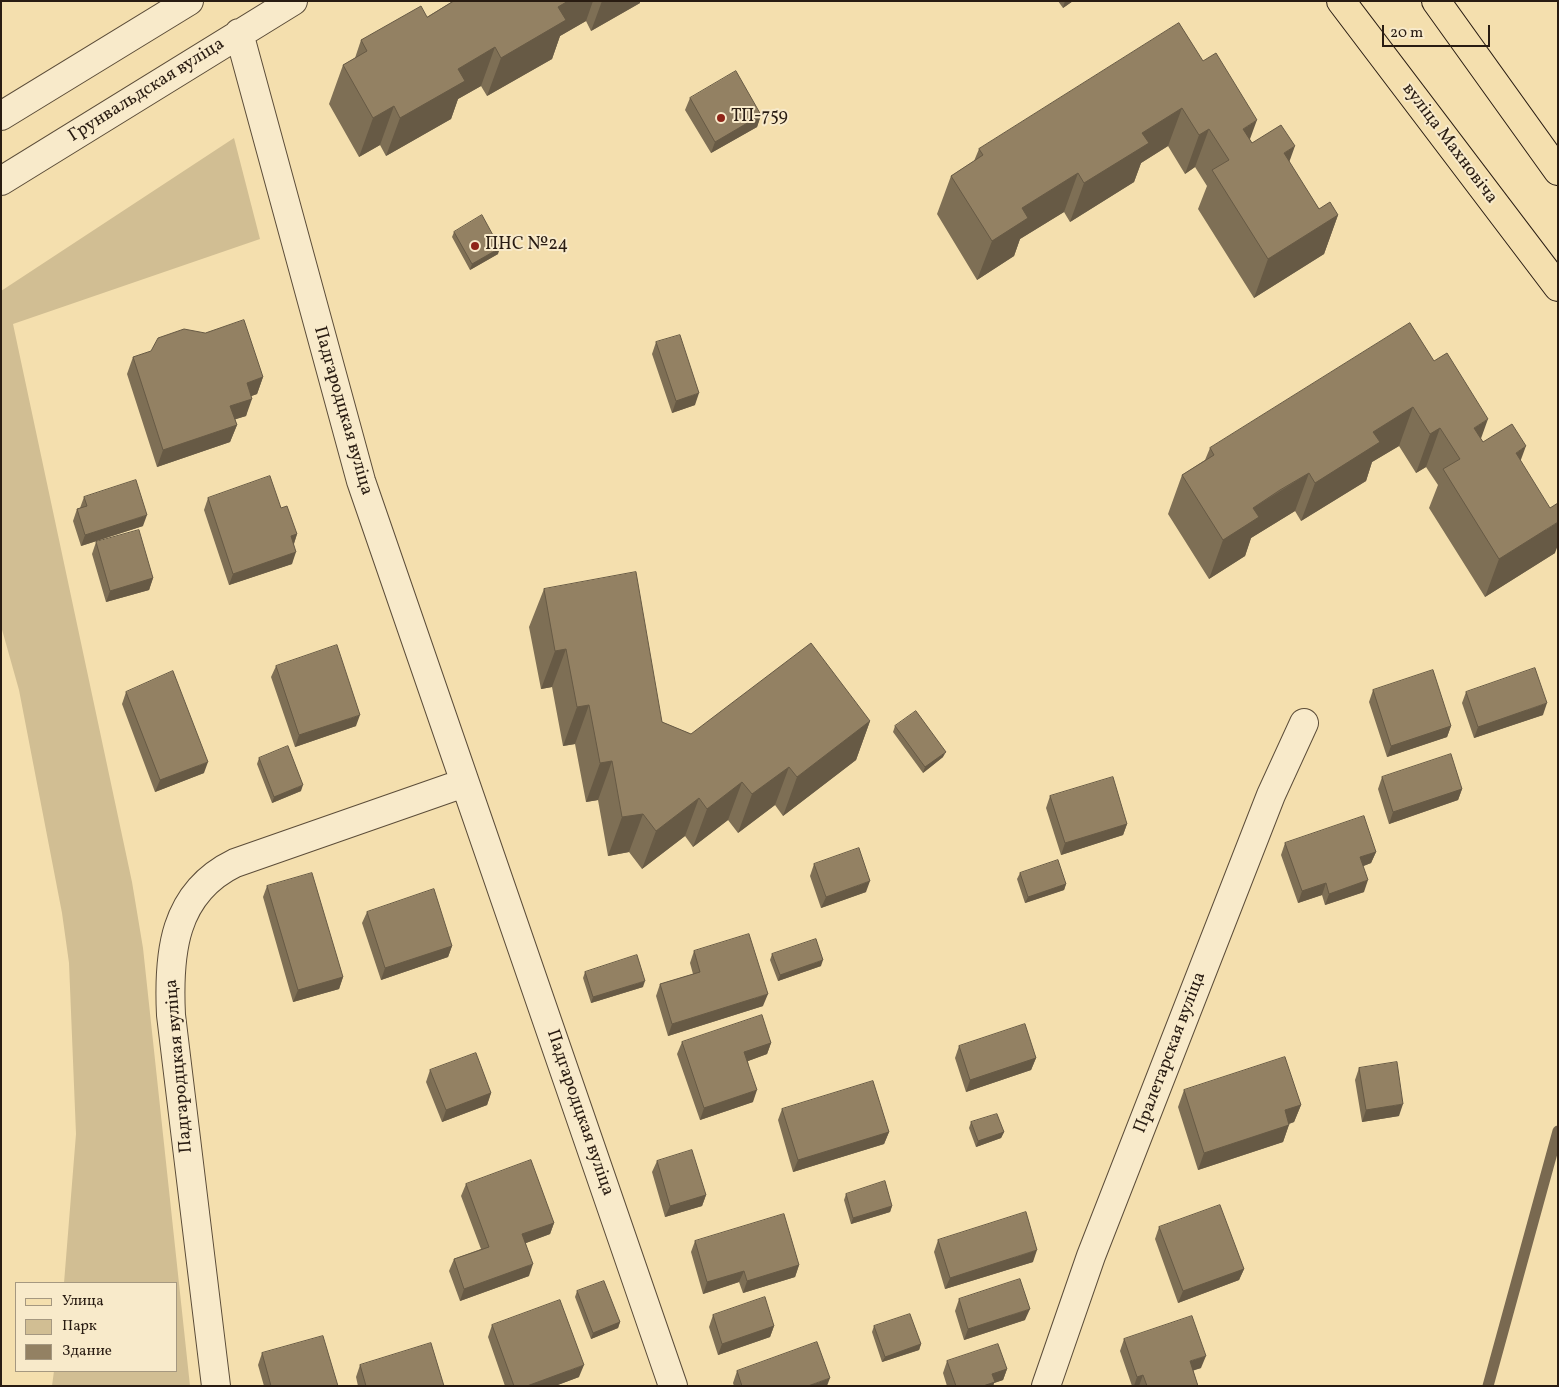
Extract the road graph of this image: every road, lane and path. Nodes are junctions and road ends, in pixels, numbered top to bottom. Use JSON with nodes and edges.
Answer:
{"nodes":[{"id":1,"x":189,"y":1,"type":"edge"},
{"id":2,"x":293,"y":1,"type":"edge"},
{"id":3,"x":1341,"y":1,"type":"edge"},
{"id":4,"x":1436,"y":1,"type":"edge"},
{"id":5,"x":239,"y":33,"type":"junction"},
{"id":6,"x":1,"y":116,"type":"edge"},
{"id":7,"x":1558,"y":171,"type":"edge"},
{"id":8,"x":1,"y":181,"type":"edge"},
{"id":9,"x":1558,"y":287,"type":"edge"},
{"id":10,"x":1304,"y":723,"type":"dead end"},
{"id":11,"x":464,"y":783,"type":"junction"},
{"id":12,"x":216,"y":1386,"type":"edge"},
{"id":13,"x":673,"y":1386,"type":"edge"},
{"id":14,"x":1046,"y":1386,"type":"edge"}],
"edges":[{"from":1,"to":6,"type":"street"},
{"from":2,"to":5,"type":"street","name":"Грунвальдская вуліца"},
{"from":3,"to":9,"type":"main road","name":"вуліца Махновіча"},
{"from":4,"to":7,"type":"main road"},
{"from":5,"to":8,"type":"street","name":"Грунвальдская вуліца"},
{"from":5,"to":11,"type":"street","name":"Падгародцкая вуліца"},
{"from":10,"to":14,"type":"street","name":"Пралетарская вуліца"},
{"from":11,"to":12,"type":"street","name":"Падгародцкая вуліца"},
{"from":11,"to":13,"type":"street","name":"Падгародцкая вуліца"}]}
